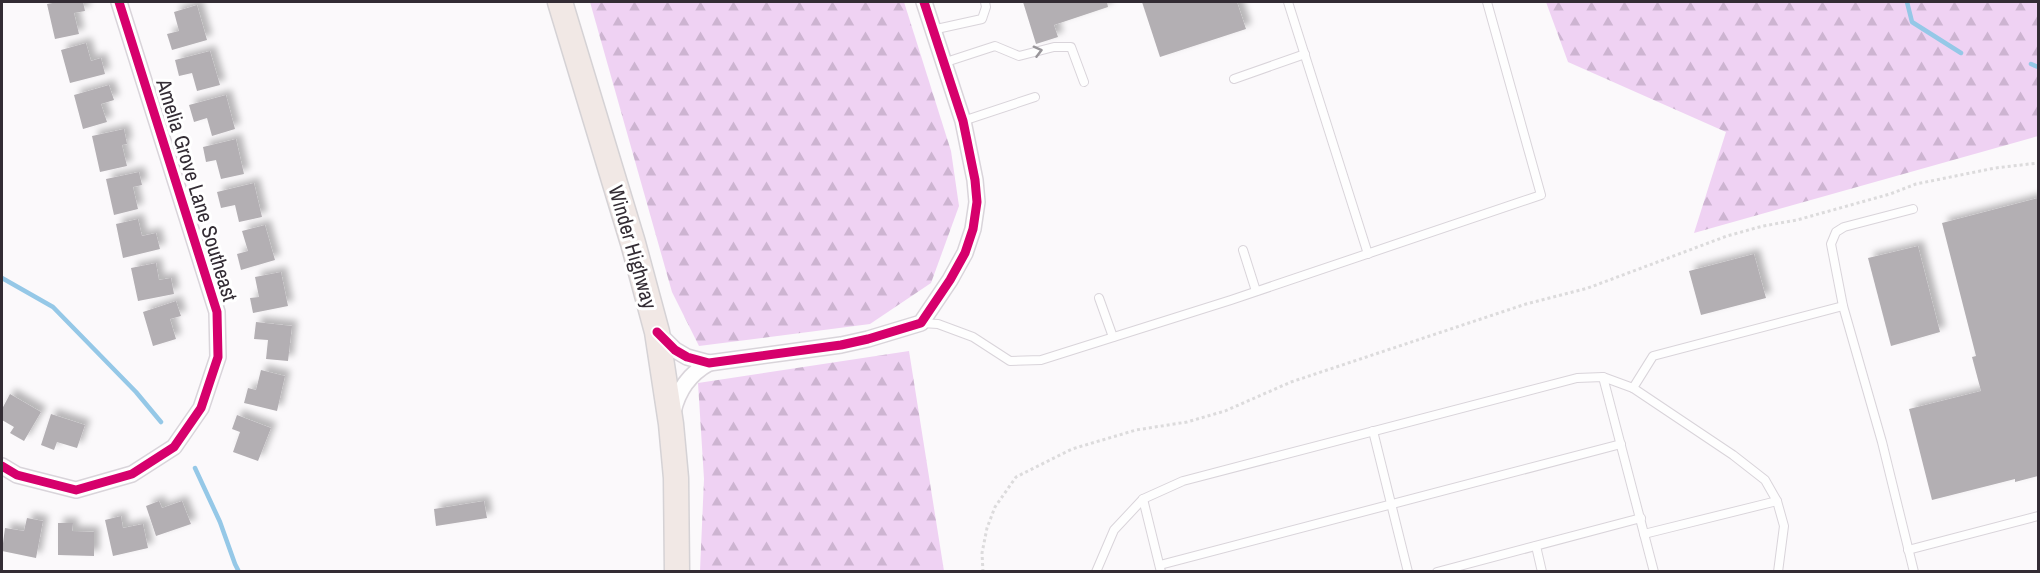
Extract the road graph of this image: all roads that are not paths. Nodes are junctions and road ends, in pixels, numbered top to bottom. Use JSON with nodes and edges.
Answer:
{"nodes":[{"id":1,"x":119,"y":2,"type":"edge"},
{"id":2,"x":560,"y":2,"type":"edge"},
{"id":3,"x":924,"y":2,"type":"edge"},
{"id":4,"x":985,"y":2,"type":"edge"},
{"id":5,"x":1288,"y":2,"type":"edge"},
{"id":6,"x":1486,"y":2,"type":"edge"},
{"id":7,"x":933,"y":30,"type":"junction"},
{"id":8,"x":1305,"y":54,"type":"junction"},
{"id":9,"x":943,"y":63,"type":"junction"},
{"id":10,"x":1234,"y":79,"type":"dead end"},
{"id":11,"x":1084,"y":82,"type":"dead end"},
{"id":12,"x":1035,"y":97,"type":"dead end"},
{"id":13,"x":963,"y":121,"type":"junction"},
{"id":14,"x":1913,"y":209,"type":"dead end"},
{"id":15,"x":1244,"y":250,"type":"dead end"},
{"id":16,"x":1368,"y":254,"type":"junction"},
{"id":17,"x":1256,"y":291,"type":"junction"},
{"id":18,"x":1099,"y":298,"type":"dead end"},
{"id":19,"x":1843,"y":306,"type":"junction"},
{"id":20,"x":921,"y":322,"type":"junction"},
{"id":21,"x":657,"y":332,"type":"junction"},
{"id":22,"x":1113,"y":337,"type":"junction"},
{"id":23,"x":709,"y":363,"type":"junction"},
{"id":24,"x":1603,"y":377,"type":"junction"},
{"id":25,"x":1633,"y":388,"type":"junction"},
{"id":26,"x":671,"y":424,"type":"junction"},
{"id":27,"x":1373,"y":431,"type":"junction"},
{"id":28,"x":1621,"y":444,"type":"junction"},
{"id":29,"x":2,"y":466,"type":"edge"},
{"id":30,"x":1143,"y":499,"type":"junction"},
{"id":31,"x":1777,"y":501,"type":"junction"},
{"id":32,"x":1392,"y":504,"type":"junction"},
{"id":33,"x":2038,"y":516,"type":"edge"},
{"id":34,"x":1641,"y":518,"type":"junction"},
{"id":35,"x":1644,"y":534,"type":"junction"},
{"id":36,"x":1536,"y":546,"type":"junction"},
{"id":37,"x":1908,"y":550,"type":"junction"},
{"id":38,"x":1160,"y":568,"type":"edge"},
{"id":39,"x":677,"y":572,"type":"edge"},
{"id":40,"x":1096,"y":572,"type":"edge"},
{"id":41,"x":1408,"y":572,"type":"edge"},
{"id":42,"x":1437,"y":572,"type":"edge"},
{"id":43,"x":1542,"y":572,"type":"edge"},
{"id":44,"x":1654,"y":572,"type":"edge"},
{"id":45,"x":1778,"y":572,"type":"edge"},
{"id":46,"x":1914,"y":572,"type":"edge"}],
"edges":[{"from":1,"to":29,"type":"street","name":"Amelia Grove Lane Southeast"},
{"from":2,"to":21,"type":"main road","name":"Winder Highway"},
{"from":3,"to":7,"type":"street"},
{"from":4,"to":7,"type":"lane"},
{"from":5,"to":8,"type":"lane"},
{"from":6,"to":16,"type":"lane"},
{"from":7,"to":9,"type":"street"},
{"from":8,"to":10,"type":"lane"},
{"from":8,"to":16,"type":"lane"},
{"from":9,"to":11,"type":"lane","one_way":true},
{"from":9,"to":13,"type":"street"},
{"from":12,"to":13,"type":"lane"},
{"from":13,"to":20,"type":"street"},
{"from":14,"to":19,"type":"lane"},
{"from":15,"to":17,"type":"lane"},
{"from":16,"to":17,"type":"lane"},
{"from":17,"to":22,"type":"lane"},
{"from":18,"to":22,"type":"lane"},
{"from":19,"to":25,"type":"lane"},
{"from":19,"to":37,"type":"lane"},
{"from":20,"to":22,"type":"lane"},
{"from":20,"to":23,"type":"street"},
{"from":21,"to":23,"type":"street"},
{"from":21,"to":26,"type":"main road","name":"Winder Highway"},
{"from":23,"to":26,"type":"street"},
{"from":24,"to":25,"type":"lane"},
{"from":24,"to":27,"type":"lane"},
{"from":24,"to":28,"type":"lane"},
{"from":25,"to":31,"type":"lane"},
{"from":26,"to":39,"type":"main road","name":"Winder Highway"},
{"from":27,"to":30,"type":"lane"},
{"from":27,"to":32,"type":"lane"},
{"from":28,"to":32,"type":"lane"},
{"from":28,"to":34,"type":"lane"},
{"from":30,"to":38,"type":"lane"},
{"from":30,"to":40,"type":"lane"},
{"from":31,"to":35,"type":"lane"},
{"from":31,"to":45,"type":"lane"},
{"from":32,"to":38,"type":"lane"},
{"from":32,"to":41,"type":"lane"},
{"from":33,"to":37,"type":"lane"},
{"from":34,"to":35,"type":"lane"},
{"from":34,"to":36,"type":"lane"},
{"from":35,"to":44,"type":"lane"},
{"from":36,"to":42,"type":"lane"},
{"from":36,"to":43,"type":"lane"},
{"from":37,"to":46,"type":"lane"}]}
